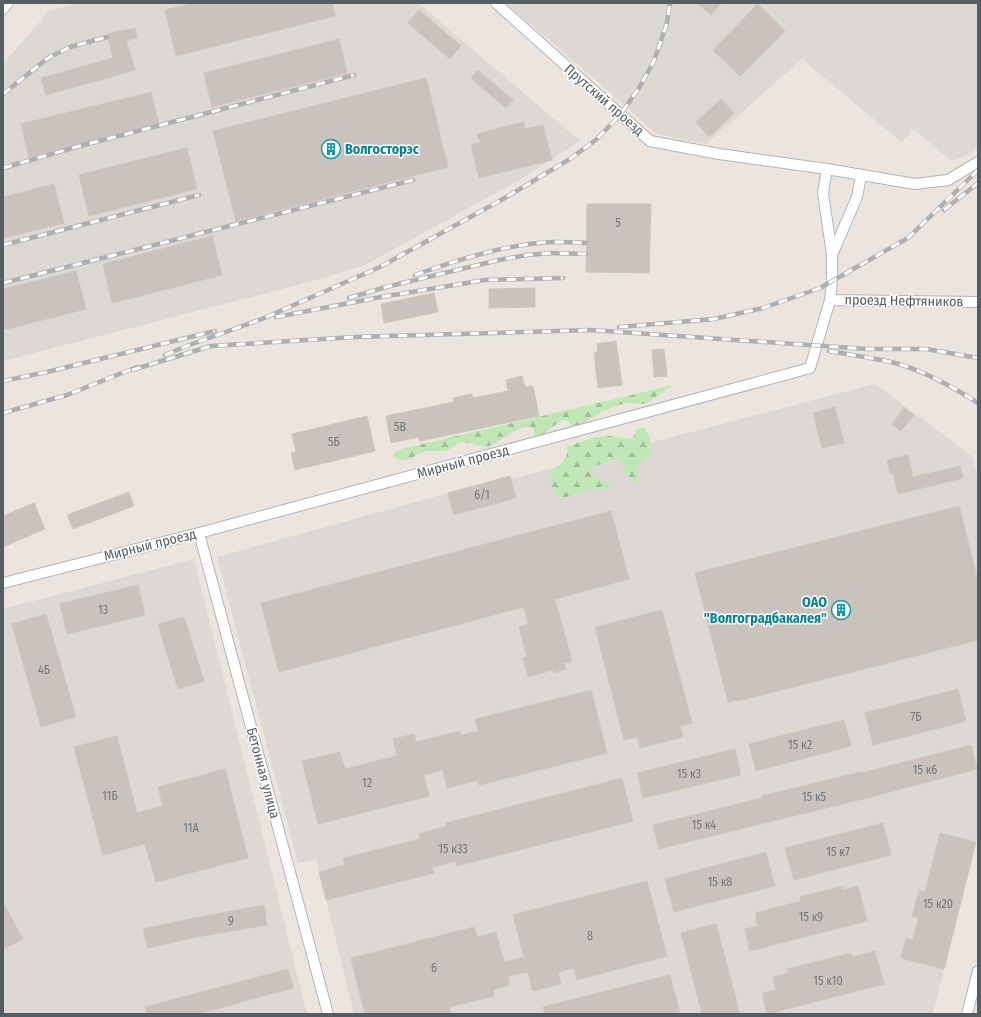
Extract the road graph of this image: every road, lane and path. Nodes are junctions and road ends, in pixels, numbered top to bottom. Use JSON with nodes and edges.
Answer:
{"nodes":[{"id":1,"x":8,"y":3,"type":"edge"},
{"id":2,"x":496,"y":3,"type":"edge"},
{"id":3,"x":3,"y":9,"type":"edge"},
{"id":4,"x":978,"y":162,"type":"edge"},
{"id":5,"x":827,"y":169,"type":"junction"},
{"id":6,"x":861,"y":176,"type":"junction"},
{"id":7,"x":832,"y":255,"type":"junction"},
{"id":8,"x":830,"y":300,"type":"junction"},
{"id":9,"x":978,"y":302,"type":"edge"},
{"id":10,"x":199,"y":533,"type":"junction"},
{"id":11,"x":3,"y":583,"type":"edge"},
{"id":12,"x":978,"y":972,"type":"edge"},
{"id":13,"x":328,"y":1014,"type":"edge"},
{"id":14,"x":968,"y":1014,"type":"edge"}],
"edges":[{"from":1,"to":3,"type":"street"},
{"from":2,"to":5,"type":"street","name":"Прутский проезд"},
{"from":4,"to":6,"type":"street","name":"Прутский проезд"},
{"from":5,"to":6,"type":"street","name":"Прутский проезд"},
{"from":5,"to":7,"type":"street","name":"Мирный проезд"},
{"from":6,"to":7,"type":"street"},
{"from":7,"to":8,"type":"street","name":"Мирный проезд"},
{"from":8,"to":9,"type":"street","name":"проезд Нефтяников"},
{"from":8,"to":10,"type":"street","name":"Мирный проезд"},
{"from":10,"to":11,"type":"street","name":"Мирный проезд"},
{"from":10,"to":13,"type":"street","name":"Бетонная улица"},
{"from":12,"to":14,"type":"street"}]}
